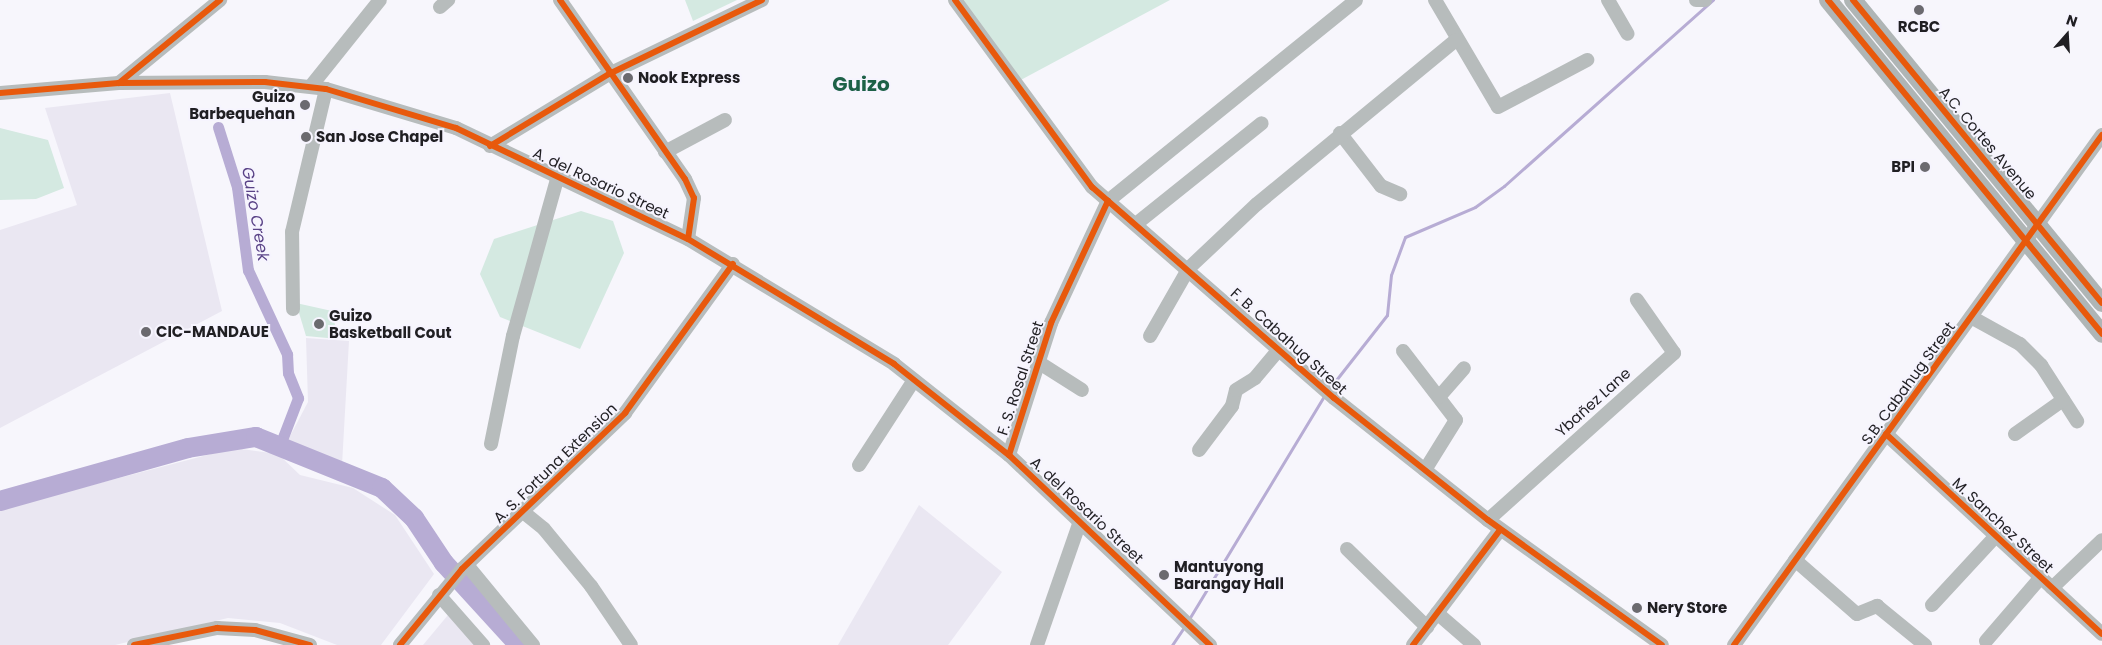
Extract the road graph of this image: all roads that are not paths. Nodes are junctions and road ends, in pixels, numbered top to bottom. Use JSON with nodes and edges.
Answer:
{"nodes":[{"id":1,"x":220,"y":0,"type":"edge"},
{"id":2,"x":380,"y":0,"type":"edge"},
{"id":3,"x":560,"y":0,"type":"edge"},
{"id":4,"x":762,"y":0,"type":"edge"},
{"id":5,"x":955,"y":0,"type":"edge"},
{"id":6,"x":1356,"y":0,"type":"edge"},
{"id":7,"x":1435,"y":0,"type":"edge"},
{"id":8,"x":1608,"y":0,"type":"edge"},
{"id":9,"x":1696,"y":0,"type":"edge"},
{"id":10,"x":1705,"y":0,"type":"edge"},
{"id":11,"x":1828,"y":0,"type":"edge"},
{"id":12,"x":1853,"y":0,"type":"edge"},
{"id":13,"x":1628,"y":34,"type":"dead end"},
{"id":14,"x":1456,"y":40,"type":"junction"},
{"id":15,"x":1587,"y":60,"type":"dead end"},
{"id":16,"x":609,"y":74,"type":"junction"},
{"id":17,"x":119,"y":83,"type":"junction"},
{"id":18,"x":311,"y":86,"type":"junction"},
{"id":19,"x":326,"y":89,"type":"junction"},
{"id":20,"x":1929,"y":91,"type":"junction"},
{"id":21,"x":0,"y":93,"type":"edge"},
{"id":22,"x":1914,"y":103,"type":"junction"},
{"id":23,"x":725,"y":120,"type":"dead end"},
{"id":24,"x":1262,"y":123,"type":"dead end"},
{"id":25,"x":1340,"y":133,"type":"junction"},
{"id":26,"x":2102,"y":135,"type":"edge"},
{"id":27,"x":490,"y":146,"type":"junction"},
{"id":28,"x":665,"y":152,"type":"junction"},
{"id":29,"x":558,"y":176,"type":"junction"},
{"id":30,"x":1400,"y":194,"type":"dead end"},
{"id":31,"x":1108,"y":201,"type":"junction"},
{"id":32,"x":2037,"y":223,"type":"junction"},
{"id":33,"x":1136,"y":224,"type":"junction"},
{"id":34,"x":2025,"y":238,"type":"junction"},
{"id":35,"x":688,"y":239,"type":"junction"},
{"id":36,"x":733,"y":264,"type":"junction"},
{"id":37,"x":1190,"y":268,"type":"junction"},
{"id":38,"x":1637,"y":300,"type":"dead end"},
{"id":39,"x":2102,"y":303,"type":"edge"},
{"id":40,"x":293,"y":309,"type":"dead end"},
{"id":41,"x":1970,"y":317,"type":"junction"},
{"id":42,"x":2102,"y":334,"type":"edge"},
{"id":43,"x":1150,"y":336,"type":"dead end"},
{"id":44,"x":1279,"y":349,"type":"junction"},
{"id":45,"x":1403,"y":351,"type":"dead end"},
{"id":46,"x":1038,"y":362,"type":"junction"},
{"id":47,"x":1464,"y":368,"type":"dead end"},
{"id":48,"x":914,"y":380,"type":"junction"},
{"id":49,"x":1082,"y":390,"type":"dead end"},
{"id":50,"x":1439,"y":397,"type":"junction"},
{"id":51,"x":2063,"y":400,"type":"junction"},
{"id":52,"x":2077,"y":421,"type":"dead end"},
{"id":53,"x":1886,"y":434,"type":"junction"},
{"id":54,"x":2015,"y":434,"type":"dead end"},
{"id":55,"x":491,"y":444,"type":"dead end"},
{"id":56,"x":1199,"y":450,"type":"dead end"},
{"id":57,"x":1009,"y":454,"type":"junction"},
{"id":58,"x":858,"y":465,"type":"dead end"},
{"id":59,"x":1425,"y":470,"type":"junction"},
{"id":60,"x":522,"y":511,"type":"junction"},
{"id":61,"x":1081,"y":519,"type":"junction"},
{"id":62,"x":1488,"y":520,"type":"junction"},
{"id":63,"x":1500,"y":530,"type":"junction"},
{"id":64,"x":1996,"y":536,"type":"junction"},
{"id":65,"x":2102,"y":540,"type":"edge"},
{"id":66,"x":1347,"y":549,"type":"dead end"},
{"id":67,"x":1795,"y":560,"type":"junction"},
{"id":68,"x":464,"y":567,"type":"junction"},
{"id":69,"x":2041,"y":577,"type":"junction"},
{"id":70,"x":2052,"y":588,"type":"junction"},
{"id":71,"x":443,"y":590,"type":"junction"},
{"id":72,"x":1932,"y":605,"type":"dead end"},
{"id":73,"x":1437,"y":613,"type":"junction"},
{"id":74,"x":1427,"y":627,"type":"junction"},
{"id":75,"x":2102,"y":634,"type":"edge"},
{"id":76,"x":1986,"y":641,"type":"dead end"},
{"id":77,"x":1739,"y":643,"type":"edge"},
{"id":78,"x":134,"y":645,"type":"edge"},
{"id":79,"x":310,"y":645,"type":"edge"},
{"id":80,"x":400,"y":645,"type":"edge"},
{"id":81,"x":483,"y":645,"type":"edge"},
{"id":82,"x":533,"y":645,"type":"edge"},
{"id":83,"x":631,"y":645,"type":"edge"},
{"id":84,"x":1037,"y":645,"type":"edge"},
{"id":85,"x":1210,"y":645,"type":"edge"},
{"id":86,"x":1413,"y":645,"type":"edge"},
{"id":87,"x":1474,"y":645,"type":"edge"},
{"id":88,"x":1662,"y":645,"type":"edge"},
{"id":89,"x":1925,"y":645,"type":"edge"}],
"edges":[{"from":1,"to":17,"type":"street"},
{"from":2,"to":18,"type":"street"},
{"from":3,"to":16,"type":"street"},
{"from":4,"to":16,"type":"street"},
{"from":5,"to":31,"type":"street","name":"F. B. Cabahug Street"},
{"from":6,"to":31,"type":"street"},
{"from":7,"to":14,"type":"street"},
{"from":8,"to":13,"type":"street"},
{"from":9,"to":10,"type":"street"},
{"from":11,"to":22,"type":"main road","name":"A.C. Cortes Avenue"},
{"from":12,"to":20,"type":"main road","name":"A.C. Cortes Avenue"},
{"from":14,"to":15,"type":"street"},
{"from":14,"to":25,"type":"street"},
{"from":16,"to":27,"type":"street"},
{"from":16,"to":28,"type":"street"},
{"from":17,"to":18,"type":"street","name":"A. del Rosario Street"},
{"from":17,"to":21,"type":"street","name":"A. del Rosario Street"},
{"from":18,"to":19,"type":"street","name":"A. del Rosario Street"},
{"from":19,"to":27,"type":"street","name":"A. del Rosario Street"},
{"from":19,"to":40,"type":"street"},
{"from":20,"to":22,"type":"main road"},
{"from":20,"to":32,"type":"main road","name":"A.C. Cortes Avenue"},
{"from":22,"to":34,"type":"main road","name":"A.C. Cortes Avenue"},
{"from":23,"to":28,"type":"street"},
{"from":24,"to":33,"type":"street"},
{"from":25,"to":30,"type":"street"},
{"from":25,"to":37,"type":"street"},
{"from":26,"to":32,"type":"street","name":"S.B. Cabahug Street"},
{"from":27,"to":29,"type":"street","name":"A. del Rosario Street"},
{"from":28,"to":35,"type":"street"},
{"from":29,"to":35,"type":"street","name":"A. del Rosario Street"},
{"from":29,"to":55,"type":"street"},
{"from":31,"to":33,"type":"street","name":"F. B. Cabahug Street"},
{"from":31,"to":46,"type":"street","name":"F. S. Rosal Street"},
{"from":32,"to":34,"type":"street","name":"S.B. Cabahug Street"},
{"from":32,"to":39,"type":"main road","name":"A.C. Cortes Avenue"},
{"from":33,"to":37,"type":"street","name":"F. B. Cabahug Street"},
{"from":34,"to":41,"type":"street","name":"S.B. Cabahug Street"},
{"from":34,"to":42,"type":"main road","name":"A.C. Cortes Avenue"},
{"from":35,"to":36,"type":"street","name":"A. del Rosario Street"},
{"from":36,"to":48,"type":"street","name":"A. del Rosario Street"},
{"from":36,"to":60,"type":"street","name":"A. S. Fortuna Extension"},
{"from":37,"to":43,"type":"street"},
{"from":37,"to":44,"type":"street","name":"F. B. Cabahug Street"},
{"from":38,"to":62,"type":"street","name":"Ybañez Lane"},
{"from":41,"to":51,"type":"street"},
{"from":41,"to":53,"type":"street","name":"S.B. Cabahug Street"},
{"from":44,"to":56,"type":"street"},
{"from":44,"to":59,"type":"street","name":"F. B. Cabahug Street"},
{"from":45,"to":50,"type":"street"},
{"from":46,"to":49,"type":"street"},
{"from":46,"to":57,"type":"street","name":"F. S. Rosal Street"},
{"from":47,"to":50,"type":"street"},
{"from":48,"to":57,"type":"street","name":"A. del Rosario Street"},
{"from":48,"to":58,"type":"street"},
{"from":50,"to":59,"type":"street"},
{"from":51,"to":52,"type":"street"},
{"from":51,"to":54,"type":"street"},
{"from":53,"to":64,"type":"street","name":"M. Sanchez Street"},
{"from":53,"to":67,"type":"street","name":"S.B. Cabahug Street"},
{"from":57,"to":61,"type":"street","name":"A. del Rosario Street"},
{"from":59,"to":62,"type":"street","name":"F. B. Cabahug Street"},
{"from":60,"to":68,"type":"street","name":"A. S. Fortuna Extension"},
{"from":60,"to":83,"type":"street"},
{"from":61,"to":84,"type":"street"},
{"from":61,"to":85,"type":"street","name":"A. del Rosario Street"},
{"from":62,"to":63,"type":"street","name":"F. B. Cabahug Street"},
{"from":63,"to":73,"type":"street"},
{"from":63,"to":88,"type":"street","name":"F. B. Cabahug Street"},
{"from":64,"to":69,"type":"street","name":"M. Sanchez Street"},
{"from":64,"to":72,"type":"street"},
{"from":65,"to":70,"type":"street"},
{"from":66,"to":74,"type":"street"},
{"from":67,"to":77,"type":"street","name":"S.B. Cabahug Street"},
{"from":67,"to":89,"type":"street"},
{"from":68,"to":71,"type":"street","name":"A. S. Fortuna Extension"},
{"from":68,"to":82,"type":"street"},
{"from":69,"to":70,"type":"street","name":"M. Sanchez Street"},
{"from":69,"to":76,"type":"street"},
{"from":70,"to":75,"type":"street","name":"M. Sanchez Street"},
{"from":71,"to":80,"type":"street","name":"A. S. Fortuna Extension"},
{"from":71,"to":81,"type":"street"},
{"from":73,"to":74,"type":"street"},
{"from":73,"to":87,"type":"street"},
{"from":74,"to":86,"type":"street"},
{"from":78,"to":79,"type":"street"}]}
